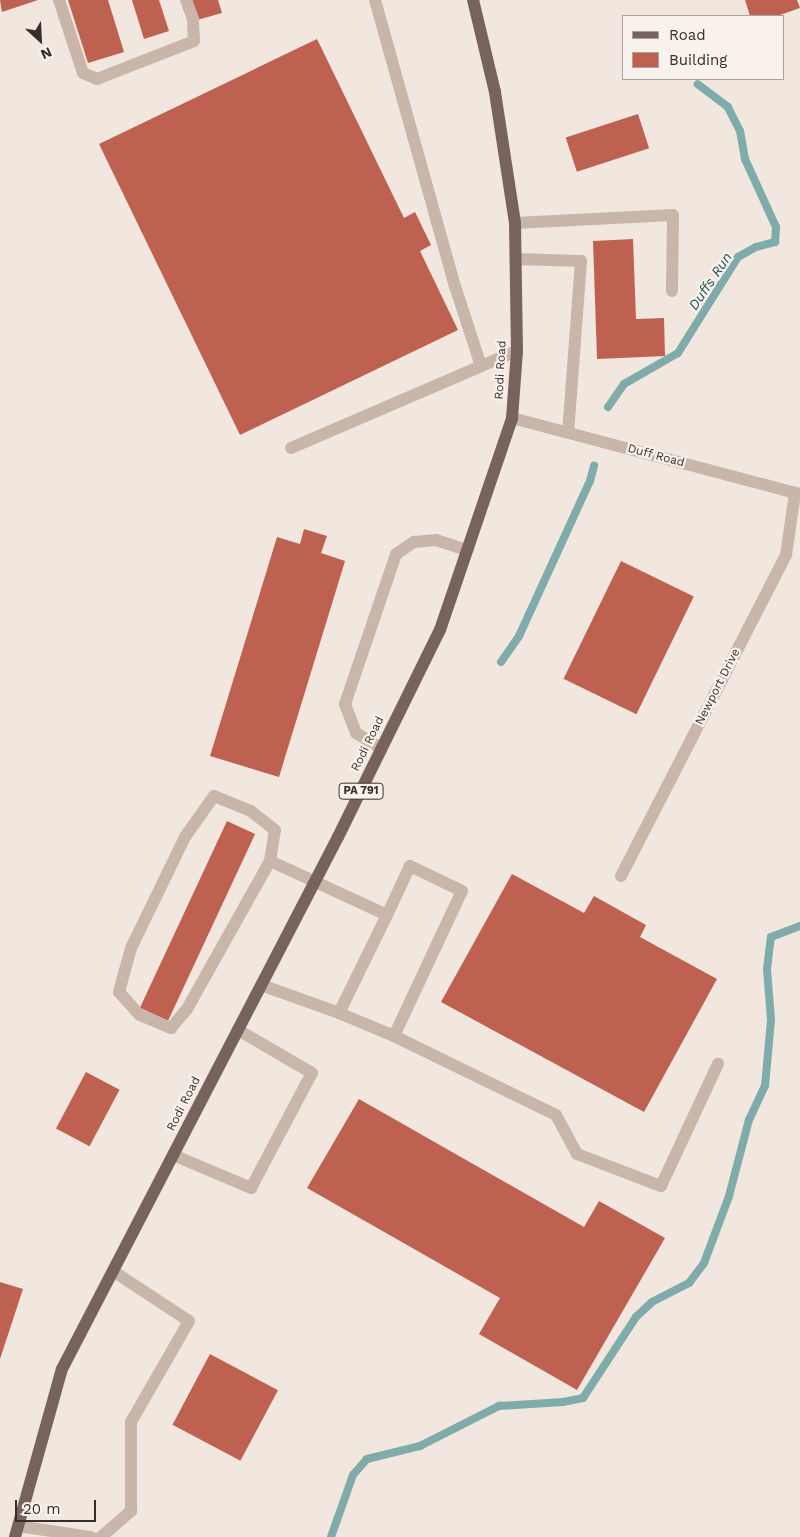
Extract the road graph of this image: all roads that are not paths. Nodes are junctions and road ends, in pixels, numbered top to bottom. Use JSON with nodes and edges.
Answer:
{"nodes":[{"id":1,"x":59,"y":0,"type":"edge"},
{"id":2,"x":186,"y":0,"type":"edge"},
{"id":3,"x":375,"y":0,"type":"edge"},
{"id":4,"x":473,"y":0,"type":"edge"},
{"id":5,"x":515,"y":223,"type":"junction"},
{"id":6,"x":516,"y":259,"type":"junction"},
{"id":7,"x":672,"y":291,"type":"dead end"},
{"id":8,"x":517,"y":352,"type":"junction"},
{"id":9,"x":481,"y":366,"type":"junction"},
{"id":10,"x":512,"y":418,"type":"junction"},
{"id":11,"x":568,"y":433,"type":"junction"},
{"id":12,"x":291,"y":448,"type":"dead end"},
{"id":13,"x":798,"y":493,"type":"edge"},
{"id":14,"x":467,"y":550,"type":"junction"},
{"id":15,"x":381,"y":748,"type":"junction"},
{"id":16,"x":270,"y":861,"type":"junction"},
{"id":17,"x":621,"y":876,"type":"dead end"},
{"id":18,"x":314,"y":882,"type":"junction"},
{"id":19,"x":386,"y":915,"type":"junction"},
{"id":20,"x":261,"y":985,"type":"junction"},
{"id":21,"x":339,"y":1013,"type":"junction"},
{"id":22,"x":238,"y":1030,"type":"junction"},
{"id":23,"x":394,"y":1036,"type":"junction"},
{"id":24,"x":718,"y":1064,"type":"dead end"},
{"id":25,"x":173,"y":1155,"type":"junction"},
{"id":26,"x":113,"y":1271,"type":"junction"},
{"id":27,"x":17,"y":1531,"type":"edge"},
{"id":28,"x":91,"y":1537,"type":"edge"},
{"id":29,"x":102,"y":1537,"type":"edge"}],
"edges":[{"from":1,"to":2,"type":"street"},
{"from":3,"to":9,"type":"street"},
{"from":4,"to":5,"type":"main road","name":"Rodi Road","number":"PA 791"},
{"from":5,"to":6,"type":"main road","name":"Rodi Road","number":"PA 791"},
{"from":5,"to":7,"type":"street"},
{"from":6,"to":8,"type":"main road","name":"Rodi Road","number":"PA 791"},
{"from":6,"to":11,"type":"street"},
{"from":8,"to":9,"type":"street"},
{"from":8,"to":10,"type":"main road","name":"Rodi Road","number":"PA 791"},
{"from":9,"to":12,"type":"street"},
{"from":10,"to":11,"type":"street","name":"Duff Road"},
{"from":10,"to":14,"type":"main road","name":"Rodi Road","number":"PA 791"},
{"from":11,"to":13,"type":"street","name":"Duff Road"},
{"from":13,"to":17,"type":"street","name":"Newport Drive"},
{"from":14,"to":15,"type":"main road","name":"Rodi Road","number":"PA 791"},
{"from":14,"to":15,"type":"street"},
{"from":15,"to":18,"type":"main road","name":"Rodi Road","number":"PA 791"},
{"from":16,"to":16,"type":"street"},
{"from":16,"to":18,"type":"street"},
{"from":18,"to":19,"type":"street"},
{"from":18,"to":20,"type":"main road","name":"Rodi Road","number":"PA 791"},
{"from":19,"to":21,"type":"street"},
{"from":19,"to":23,"type":"street"},
{"from":20,"to":21,"type":"street"},
{"from":20,"to":22,"type":"main road","name":"Rodi Road","number":"PA 791"},
{"from":21,"to":23,"type":"street"},
{"from":22,"to":25,"type":"main road","name":"Rodi Road","number":"PA 791"},
{"from":22,"to":25,"type":"street"},
{"from":23,"to":24,"type":"street"},
{"from":25,"to":26,"type":"main road","name":"Rodi Road","number":"PA 791"},
{"from":26,"to":27,"type":"main road","name":"Rodi Road","number":"PA 791"},
{"from":26,"to":29,"type":"street"},
{"from":27,"to":28,"type":"street"}]}
